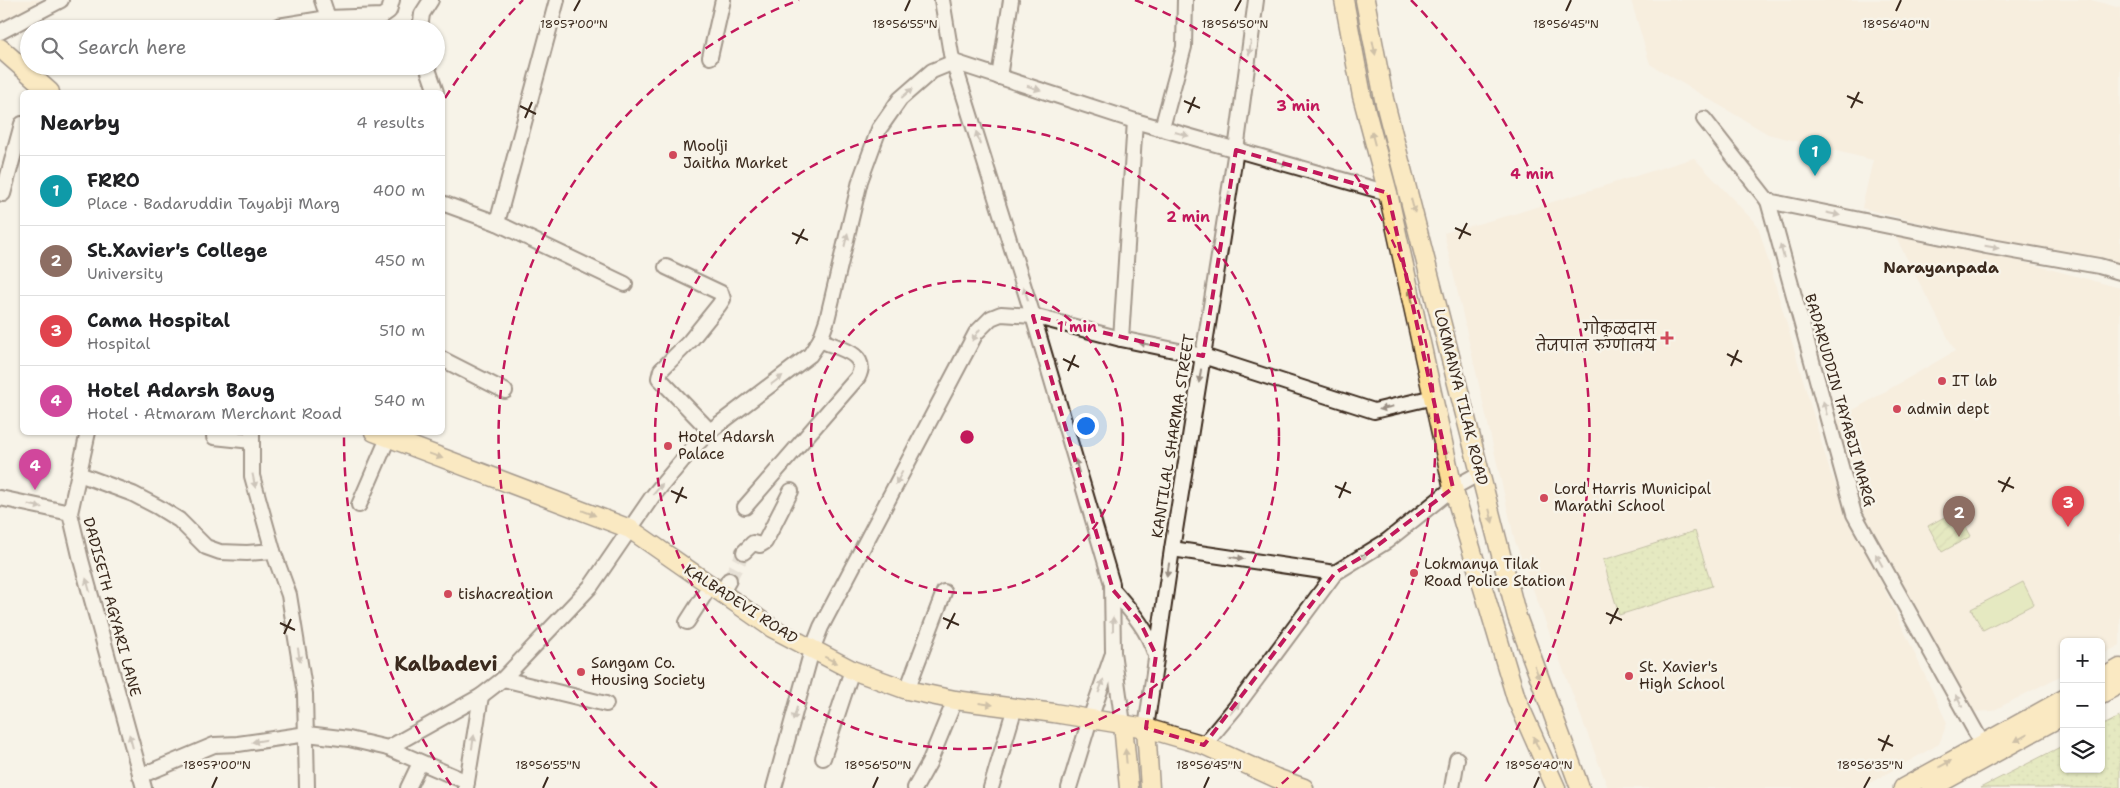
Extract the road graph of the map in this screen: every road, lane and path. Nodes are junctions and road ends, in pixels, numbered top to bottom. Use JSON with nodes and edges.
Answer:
{"nodes":[{"id":1,"x":61,"y":0,"type":"edge"},
{"id":2,"x":322,"y":0,"type":"edge"},
{"id":3,"x":392,"y":0,"type":"edge"},
{"id":4,"x":431,"y":0,"type":"edge"},
{"id":5,"x":557,"y":0,"type":"edge"},
{"id":6,"x":723,"y":0,"type":"edge"},
{"id":7,"x":942,"y":0,"type":"edge"},
{"id":8,"x":1011,"y":0,"type":"edge"},
{"id":9,"x":1185,"y":0,"type":"edge"},
{"id":10,"x":1256,"y":0,"type":"edge"},
{"id":11,"x":1344,"y":0,"type":"edge"},
{"id":12,"x":1365,"y":0,"type":"edge"},
{"id":13,"x":328,"y":18,"type":"junction"},
{"id":14,"x":23,"y":20,"type":"edge"},
{"id":15,"x":316,"y":20,"type":"edge"},
{"id":16,"x":421,"y":20,"type":"edge"},
{"id":17,"x":20,"y":22,"type":"edge"},
{"id":18,"x":0,"y":32,"type":"edge"},
{"id":19,"x":0,"y":48,"type":"edge"},
{"id":20,"x":710,"y":57,"type":"dead end"},
{"id":21,"x":954,"y":62,"type":"junction"},
{"id":22,"x":20,"y":67,"type":"edge"},
{"id":23,"x":29,"y":75,"type":"edge"},
{"id":24,"x":430,"y":75,"type":"edge"},
{"id":25,"x":999,"y":77,"type":"junction"},
{"id":26,"x":45,"y":90,"type":"edge"},
{"id":27,"x":435,"y":90,"type":"edge"},
{"id":28,"x":1704,"y":119,"type":"dead end"},
{"id":29,"x":1135,"y":120,"type":"junction"},
{"id":30,"x":1162,"y":128,"type":"junction"},
{"id":31,"x":20,"y":131,"type":"edge"},
{"id":32,"x":1236,"y":150,"type":"junction"},
{"id":33,"x":1388,"y":193,"type":"junction"},
{"id":34,"x":3,"y":194,"type":"dead end"},
{"id":35,"x":1768,"y":201,"type":"junction"},
{"id":36,"x":445,"y":204,"type":"edge"},
{"id":37,"x":497,"y":224,"type":"junction"},
{"id":38,"x":666,"y":267,"type":"dead end"},
{"id":39,"x":2120,"y":272,"type":"edge"},
{"id":40,"x":625,"y":284,"type":"dead end"},
{"id":41,"x":1033,"y":316,"type":"junction"},
{"id":42,"x":1121,"y":339,"type":"junction"},
{"id":43,"x":820,"y":340,"type":"junction"},
{"id":44,"x":1203,"y":356,"type":"junction"},
{"id":45,"x":445,"y":361,"type":"edge"},
{"id":46,"x":505,"y":391,"type":"dead end"},
{"id":47,"x":1434,"y":397,"type":"junction"},
{"id":48,"x":710,"y":431,"type":"junction"},
{"id":49,"x":87,"y":435,"type":"edge"},
{"id":50,"x":381,"y":435,"type":"edge"},
{"id":51,"x":214,"y":437,"type":"dead end"},
{"id":52,"x":252,"y":437,"type":"edge"},
{"id":53,"x":1480,"y":473,"type":"junction"},
{"id":54,"x":79,"y":474,"type":"junction"},
{"id":55,"x":1453,"y":488,"type":"junction"},
{"id":56,"x":791,"y":491,"type":"dead end"},
{"id":57,"x":1,"y":501,"type":"edge"},
{"id":58,"x":359,"y":505,"type":"dead end"},
{"id":59,"x":745,"y":507,"type":"dead end"},
{"id":60,"x":70,"y":513,"type":"junction"},
{"id":61,"x":630,"y":529,"type":"junction"},
{"id":62,"x":1172,"y":548,"type":"junction"},
{"id":63,"x":273,"y":551,"type":"junction"},
{"id":64,"x":744,"y":552,"type":"tunnel mouth"},
{"id":65,"x":1335,"y":573,"type":"junction"},
{"id":66,"x":720,"y":587,"type":"junction"},
{"id":67,"x":1113,"y":590,"type":"junction"},
{"id":68,"x":944,"y":592,"type":"dead end"},
{"id":69,"x":687,"y":622,"type":"dead end"},
{"id":70,"x":812,"y":650,"type":"junction"},
{"id":71,"x":1113,"y":652,"type":"junction"},
{"id":72,"x":1156,"y":655,"type":"junction"},
{"id":73,"x":2120,"y":668,"type":"edge"},
{"id":74,"x":852,"y":670,"type":"junction"},
{"id":75,"x":2105,"y":677,"type":"edge"},
{"id":76,"x":503,"y":679,"type":"junction"},
{"id":77,"x":2120,"y":684,"type":"edge"},
{"id":78,"x":907,"y":690,"type":"junction"},
{"id":79,"x":2105,"y":692,"type":"edge"},
{"id":80,"x":481,"y":696,"type":"junction"},
{"id":81,"x":955,"y":700,"type":"junction"},
{"id":82,"x":2060,"y":702,"type":"edge"},
{"id":83,"x":606,"y":704,"type":"dead end"},
{"id":84,"x":1015,"y":707,"type":"junction"},
{"id":85,"x":2060,"y":717,"type":"edge"},
{"id":86,"x":1090,"y":719,"type":"junction"},
{"id":87,"x":1123,"y":724,"type":"junction"},
{"id":88,"x":1146,"y":728,"type":"junction"},
{"id":89,"x":308,"y":734,"type":"junction"},
{"id":90,"x":1204,"y":745,"type":"junction"},
{"id":91,"x":388,"y":748,"type":"junction"},
{"id":92,"x":1986,"y":750,"type":"junction"},
{"id":93,"x":823,"y":758,"type":"dead end"},
{"id":94,"x":1457,"y":759,"type":"dead end"},
{"id":95,"x":420,"y":763,"type":"junction"},
{"id":96,"x":142,"y":782,"type":"edge"},
{"id":97,"x":1275,"y":783,"type":"edge"},
{"id":98,"x":467,"y":785,"type":"edge"},
{"id":99,"x":307,"y":788,"type":"edge"},
{"id":100,"x":408,"y":788,"type":"edge"},
{"id":101,"x":774,"y":788,"type":"edge"},
{"id":102,"x":915,"y":788,"type":"edge"},
{"id":103,"x":991,"y":788,"type":"edge"},
{"id":104,"x":1069,"y":788,"type":"edge"},
{"id":105,"x":1129,"y":788,"type":"edge"},
{"id":106,"x":1150,"y":788,"type":"edge"},
{"id":107,"x":1304,"y":788,"type":"edge"},
{"id":108,"x":1452,"y":788,"type":"edge"},
{"id":109,"x":1556,"y":788,"type":"edge"},
{"id":110,"x":1580,"y":788,"type":"edge"},
{"id":111,"x":1903,"y":788,"type":"edge"},
{"id":112,"x":1931,"y":788,"type":"edge"}],
"edges":[{"from":1,"to":14,"type":"street"},
{"from":2,"to":13,"type":"street"},
{"from":3,"to":13,"type":"street"},
{"from":4,"to":16,"type":"street"},
{"from":5,"to":37,"type":"street"},
{"from":6,"to":20,"type":"street"},
{"from":7,"to":21,"type":"street"},
{"from":8,"to":25,"type":"street"},
{"from":9,"to":30,"type":"street"},
{"from":10,"to":32,"type":"street","name":"KANTILAL SHARMA STREET","one_way":true},
{"from":33,"to":11,"type":"main road","name":"LOKMANYA TILAK ROAD","one_way":true},
{"from":12,"to":53,"type":"main road","name":"LOKMANYA TILAK ROAD","one_way":true},
{"from":13,"to":15,"type":"street"},
{"from":17,"to":18,"type":"street"},
{"from":19,"to":22,"type":"main road"},
{"from":21,"to":25,"type":"street"},
{"from":41,"to":21,"type":"street","one_way":true},
{"from":43,"to":21,"type":"street","one_way":true},
{"from":23,"to":26,"type":"main road"},
{"from":24,"to":27,"type":"street"},
{"from":25,"to":29,"type":"street","one_way":true},
{"from":28,"to":35,"type":"street"},
{"from":29,"to":30,"type":"street"},
{"from":29,"to":42,"type":"street"},
{"from":30,"to":32,"type":"street","one_way":true},
{"from":31,"to":34,"type":"street"},
{"from":32,"to":33,"type":"street","one_way":true},
{"from":32,"to":44,"type":"street","name":"KANTILAL SHARMA STREET","one_way":true},
{"from":47,"to":33,"type":"main road","name":"LOKMANYA TILAK ROAD","one_way":true},
{"from":35,"to":39,"type":"street","one_way":true},
{"from":92,"to":35,"type":"street","name":"BADARUDDIN TAYABJI MARG","one_way":true},
{"from":36,"to":37,"type":"street"},
{"from":37,"to":40,"type":"street"},
{"from":38,"to":48,"type":"street"},
{"from":41,"to":42,"type":"street"},
{"from":67,"to":41,"type":"street","one_way":true},
{"from":41,"to":70,"type":"street","one_way":true},
{"from":44,"to":42,"type":"street","one_way":true},
{"from":48,"to":43,"type":"street","one_way":true},
{"from":43,"to":59,"type":"street"},
{"from":47,"to":44,"type":"street","one_way":true},
{"from":44,"to":62,"type":"street","name":"KANTILAL SHARMA STREET","one_way":true},
{"from":45,"to":46,"type":"street"},
{"from":55,"to":47,"type":"main road","name":"LOKMANYA TILAK ROAD","one_way":true},
{"from":61,"to":48,"type":"street","one_way":true},
{"from":49,"to":54,"type":"street","name":"DADISETH AGYARI LANE"},
{"from":50,"to":58,"type":"street"},
{"from":50,"to":61,"type":"main road","name":"KALBADEVI ROAD","one_way":true},
{"from":51,"to":52,"type":"street"},
{"from":52,"to":63,"type":"street","one_way":true},
{"from":53,"to":55,"type":"street"},
{"from":53,"to":110,"type":"main road","name":"LOKMANYA TILAK ROAD","one_way":true},
{"from":54,"to":60,"type":"street","name":"DADISETH AGYARI LANE"},
{"from":54,"to":63,"type":"street"},
{"from":65,"to":55,"type":"street","one_way":true},
{"from":109,"to":55,"type":"main road","name":"LOKMANYA TILAK ROAD","one_way":true},
{"from":56,"to":64,"type":"street"},
{"from":57,"to":60,"type":"street","one_way":true},
{"from":96,"to":60,"type":"street","name":"DADISETH AGYARI LANE","one_way":true},
{"from":61,"to":66,"type":"main road","name":"KALBADEVI ROAD"},
{"from":61,"to":76,"type":"street"},
{"from":62,"to":65,"type":"street","one_way":true},
{"from":62,"to":72,"type":"street","name":"KANTILAL SHARMA STREET","one_way":true},
{"from":63,"to":89,"type":"street","one_way":true},
{"from":90,"to":65,"type":"street","one_way":true},
{"from":66,"to":69,"type":"street"},
{"from":66,"to":70,"type":"main road","name":"KALBADEVI ROAD"},
{"from":71,"to":67,"type":"street","one_way":true},
{"from":67,"to":72,"type":"street"},
{"from":68,"to":78,"type":"street"},
{"from":70,"to":74,"type":"main road","name":"KALBADEVI ROAD","one_way":true},
{"from":70,"to":101,"type":"street","one_way":true},
{"from":86,"to":71,"type":"street","one_way":true},
{"from":71,"to":87,"type":"street"},
{"from":72,"to":88,"type":"street","name":"KANTILAL SHARMA STREET"},
{"from":73,"to":75,"type":"main road"},
{"from":74,"to":78,"type":"main road","name":"KALBADEVI ROAD"},
{"from":74,"to":93,"type":"street"},
{"from":76,"to":80,"type":"street"},
{"from":76,"to":83,"type":"street"},
{"from":77,"to":79,"type":"main road"},
{"from":78,"to":81,"type":"main road","name":"KALBADEVI ROAD"},
{"from":80,"to":91,"type":"street"},
{"from":98,"to":80,"type":"street","one_way":true},
{"from":81,"to":84,"type":"main road","name":"KALBADEVI ROAD","one_way":true},
{"from":81,"to":102,"type":"street"},
{"from":82,"to":92,"type":"main road"},
{"from":84,"to":86,"type":"main road","name":"KALBADEVI ROAD"},
{"from":84,"to":103,"type":"street"},
{"from":85,"to":92,"type":"main road","one_way":true},
{"from":86,"to":87,"type":"main road","name":"KALBADEVI ROAD"},
{"from":86,"to":104,"type":"street"},
{"from":87,"to":88,"type":"main road","name":"KALBADEVI ROAD"},
{"from":105,"to":87,"type":"main road","one_way":true},
{"from":88,"to":90,"type":"main road","name":"KALBADEVI ROAD"},
{"from":88,"to":106,"type":"main road"},
{"from":89,"to":91,"type":"street"},
{"from":89,"to":96,"type":"street","one_way":true},
{"from":89,"to":99,"type":"street"},
{"from":90,"to":97,"type":"main road","name":"KALBADEVI ROAD"},
{"from":91,"to":95,"type":"street"},
{"from":111,"to":92,"type":"main road","one_way":true},
{"from":92,"to":112,"type":"main road"},
{"from":94,"to":108,"type":"street"},
{"from":95,"to":98,"type":"street"},
{"from":95,"to":100,"type":"street"},
{"from":97,"to":107,"type":"main road","name":"KALBADEVI ROAD"}]}
